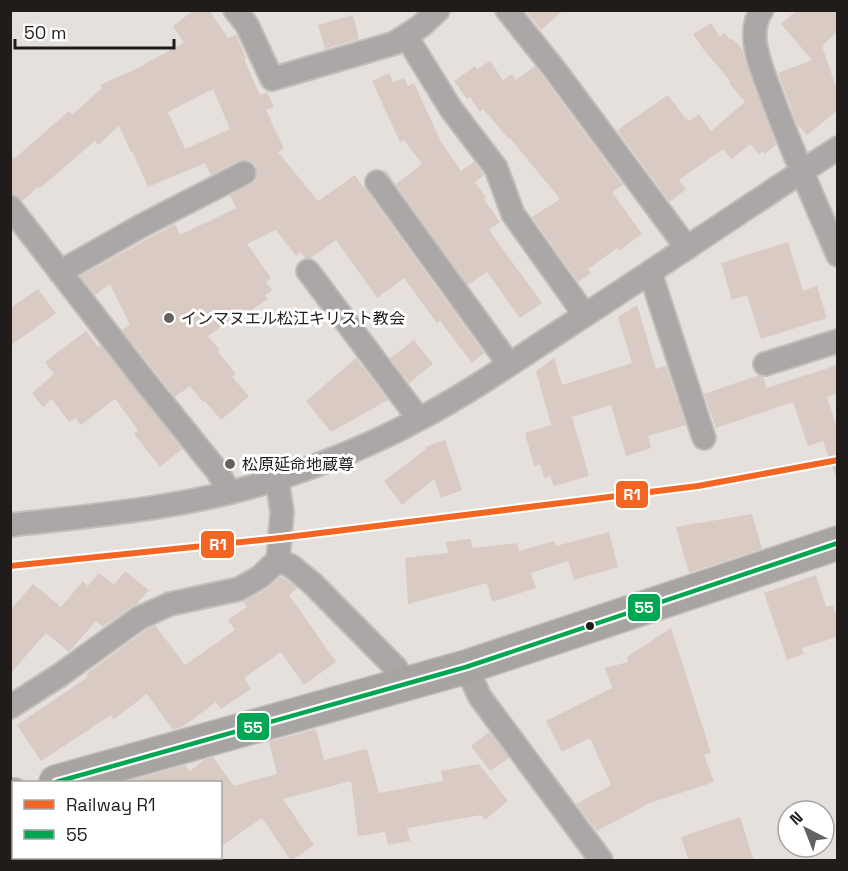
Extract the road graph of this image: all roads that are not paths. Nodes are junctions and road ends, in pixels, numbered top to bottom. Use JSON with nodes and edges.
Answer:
{"nodes":[{"id":1,"x":235,"y":10,"type":"edge"},
{"id":2,"x":438,"y":10,"type":"edge"},
{"id":3,"x":507,"y":10,"type":"edge"},
{"id":4,"x":762,"y":10,"type":"edge"},
{"id":5,"x":406,"y":36,"type":"junction"},
{"id":6,"x":837,"y":148,"type":"edge"},
{"id":7,"x":802,"y":171,"type":"junction"},
{"id":8,"x":244,"y":173,"type":"dead end"},
{"id":9,"x":377,"y":182,"type":"dead end"},
{"id":10,"x":10,"y":207,"type":"edge"},
{"id":11,"x":687,"y":248,"type":"junction"},
{"id":12,"x":837,"y":255,"type":"edge"},
{"id":13,"x":308,"y":271,"type":"dead end"},
{"id":14,"x":60,"y":272,"type":"junction"},
{"id":15,"x":650,"y":272,"type":"junction"},
{"id":16,"x":585,"y":315,"type":"junction"},
{"id":17,"x":837,"y":340,"type":"edge"},
{"id":18,"x":509,"y":364,"type":"junction"},
{"id":19,"x":765,"y":364,"type":"dead end"},
{"id":20,"x":419,"y":419,"type":"junction"},
{"id":21,"x":704,"y":438,"type":"dead end"},
{"id":22,"x":277,"y":479,"type":"junction"},
{"id":23,"x":229,"y":492,"type":"junction"},
{"id":24,"x":10,"y":525,"type":"edge"},
{"id":25,"x":837,"y":543,"type":"edge"},
{"id":26,"x":278,"y":560,"type":"junction"},
{"id":27,"x":465,"y":667,"type":"junction"},
{"id":28,"x":405,"y":684,"type":"junction"},
{"id":29,"x":10,"y":707,"type":"edge"},
{"id":30,"x":63,"y":781,"type":"edge"},
{"id":31,"x":601,"y":861,"type":"edge"}],
"edges":[{"from":1,"to":5,"type":"street"},
{"from":2,"to":5,"type":"street"},
{"from":3,"to":11,"type":"street"},
{"from":4,"to":7,"type":"street"},
{"from":5,"to":16,"type":"street"},
{"from":6,"to":7,"type":"street"},
{"from":7,"to":11,"type":"street"},
{"from":7,"to":12,"type":"street"},
{"from":8,"to":14,"type":"street"},
{"from":9,"to":18,"type":"street"},
{"from":10,"to":14,"type":"street"},
{"from":11,"to":15,"type":"street"},
{"from":13,"to":20,"type":"street"},
{"from":14,"to":23,"type":"street"},
{"from":15,"to":16,"type":"street"},
{"from":15,"to":21,"type":"street"},
{"from":16,"to":18,"type":"street"},
{"from":17,"to":19,"type":"street"},
{"from":18,"to":20,"type":"street"},
{"from":20,"to":22,"type":"street"},
{"from":22,"to":23,"type":"street"},
{"from":22,"to":26,"type":"street"},
{"from":23,"to":24,"type":"street"},
{"from":25,"to":27,"type":"highway"},
{"from":26,"to":28,"type":"street"},
{"from":26,"to":29,"type":"street"},
{"from":27,"to":28,"type":"highway"},
{"from":27,"to":31,"type":"street"},
{"from":28,"to":30,"type":"highway"}]}
